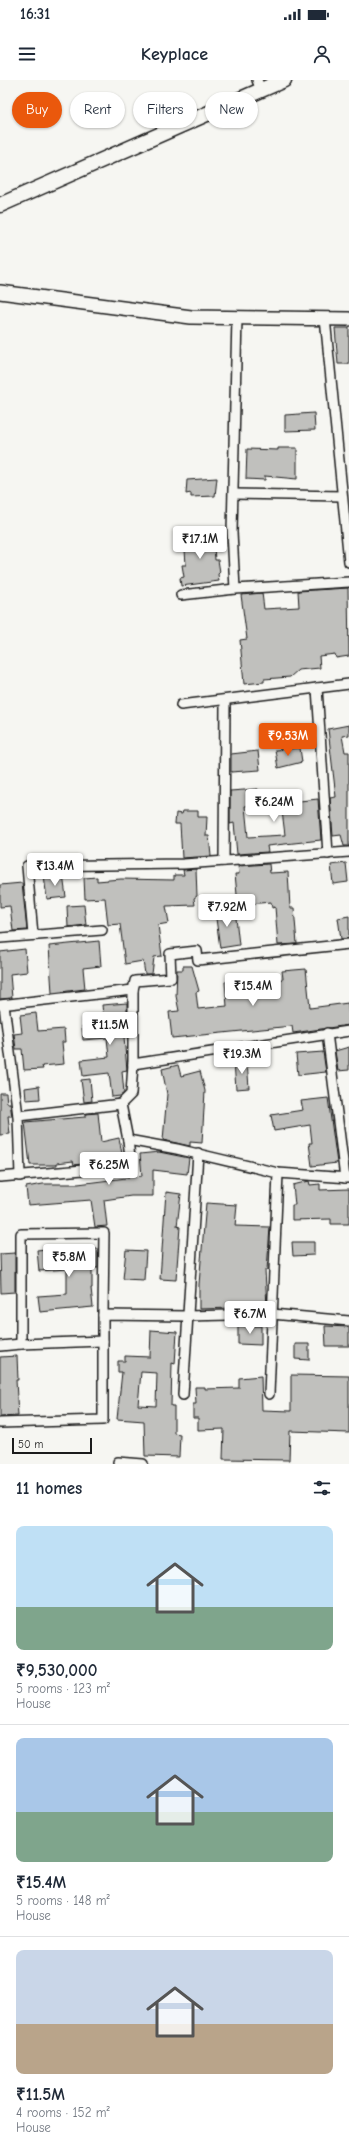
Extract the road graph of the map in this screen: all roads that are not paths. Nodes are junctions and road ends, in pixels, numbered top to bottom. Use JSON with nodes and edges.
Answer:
{"nodes":[{"id":1,"x":284,"y":80,"type":"edge"},
{"id":2,"x":259,"y":85,"type":"edge"},
{"id":3,"x":0,"y":205,"type":"edge"},
{"id":4,"x":0,"y":292,"type":"edge"},
{"id":5,"x":237,"y":317,"type":"junction"},
{"id":6,"x":325,"y":318,"type":"junction"},
{"id":7,"x":349,"y":319,"type":"edge"},
{"id":8,"x":234,"y":494,"type":"junction"},
{"id":9,"x":345,"y":502,"type":"edge"},
{"id":10,"x":349,"y":562,"type":"edge"},
{"id":11,"x":349,"y":582,"type":"edge"},
{"id":12,"x":235,"y":589,"type":"junction"},
{"id":13,"x":180,"y":595,"type":"dead end"},
{"id":14,"x":349,"y":684,"type":"edge"},
{"id":15,"x":317,"y":688,"type":"junction"},
{"id":16,"x":225,"y":700,"type":"junction"},
{"id":17,"x":181,"y":705,"type":"dead end"},
{"id":18,"x":349,"y":852,"type":"edge"},
{"id":19,"x":328,"y":854,"type":"junction"},
{"id":20,"x":224,"y":861,"type":"junction"},
{"id":21,"x":102,"y":930,"type":"dead end"},
{"id":22,"x":33,"y":935,"type":"junction"},
{"id":23,"x":0,"y":938,"type":"edge"},
{"id":24,"x":349,"y":944,"type":"edge"},
{"id":25,"x":133,"y":990,"type":"junction"},
{"id":26,"x":2,"y":1005,"type":"edge"},
{"id":27,"x":349,"y":1031,"type":"edge"},
{"id":28,"x":327,"y":1033,"type":"junction"},
{"id":29,"x":133,"y":1064,"type":"junction"},
{"id":30,"x":121,"y":1104,"type":"junction"},
{"id":31,"x":18,"y":1116,"type":"junction"},
{"id":32,"x":128,"y":1140,"type":"junction"},
{"id":33,"x":198,"y":1153,"type":"junction"},
{"id":34,"x":278,"y":1173,"type":"junction"},
{"id":35,"x":20,"y":1176,"type":"junction"},
{"id":36,"x":0,"y":1177,"type":"edge"},
{"id":37,"x":347,"y":1178,"type":"edge"},
{"id":38,"x":272,"y":1314,"type":"junction"},
{"id":39,"x":103,"y":1315,"type":"junction"},
{"id":40,"x":187,"y":1316,"type":"junction"},
{"id":41,"x":349,"y":1321,"type":"edge"},
{"id":42,"x":103,"y":1341,"type":"junction"},
{"id":43,"x":21,"y":1344,"type":"junction"},
{"id":44,"x":0,"y":1346,"type":"edge"},
{"id":45,"x":269,"y":1394,"type":"dead end"},
{"id":46,"x":183,"y":1395,"type":"dead end"},
{"id":47,"x":0,"y":1423,"type":"edge"},
{"id":48,"x":118,"y":1462,"type":"dead end"},
{"id":49,"x":143,"y":1464,"type":"edge"}],
"edges":[{"from":1,"to":2,"type":"main road"},
{"from":2,"to":3,"type":"main road"},
{"from":4,"to":5,"type":"main road"},
{"from":5,"to":6,"type":"main road"},
{"from":5,"to":8,"type":"street"},
{"from":6,"to":7,"type":"main road"},
{"from":6,"to":9,"type":"street"},
{"from":8,"to":9,"type":"street"},
{"from":8,"to":12,"type":"street"},
{"from":9,"to":10,"type":"street"},
{"from":11,"to":12,"type":"street"},
{"from":12,"to":13,"type":"street"},
{"from":14,"to":15,"type":"street"},
{"from":15,"to":16,"type":"street"},
{"from":15,"to":19,"type":"street"},
{"from":16,"to":17,"type":"street"},
{"from":16,"to":20,"type":"street"},
{"from":18,"to":19,"type":"street"},
{"from":19,"to":20,"type":"street"},
{"from":20,"to":22,"type":"street"},
{"from":21,"to":22,"type":"street"},
{"from":22,"to":23,"type":"street"},
{"from":24,"to":25,"type":"street"},
{"from":25,"to":26,"type":"street"},
{"from":25,"to":29,"type":"street"},
{"from":26,"to":31,"type":"street"},
{"from":27,"to":28,"type":"street"},
{"from":28,"to":29,"type":"street"},
{"from":28,"to":37,"type":"street"},
{"from":29,"to":30,"type":"street"},
{"from":30,"to":31,"type":"street"},
{"from":30,"to":32,"type":"street"},
{"from":31,"to":35,"type":"street"},
{"from":32,"to":33,"type":"street"},
{"from":32,"to":35,"type":"street"},
{"from":33,"to":34,"type":"street"},
{"from":33,"to":40,"type":"street"},
{"from":34,"to":37,"type":"street"},
{"from":34,"to":38,"type":"street"},
{"from":35,"to":36,"type":"street"},
{"from":38,"to":40,"type":"street"},
{"from":38,"to":41,"type":"street"},
{"from":38,"to":45,"type":"street"},
{"from":39,"to":40,"type":"street"},
{"from":39,"to":42,"type":"street"},
{"from":39,"to":43,"type":"street"},
{"from":40,"to":46,"type":"street"},
{"from":42,"to":43,"type":"street"},
{"from":42,"to":47,"type":"street"},
{"from":43,"to":44,"type":"street"},
{"from":48,"to":49,"type":"street"}]}
